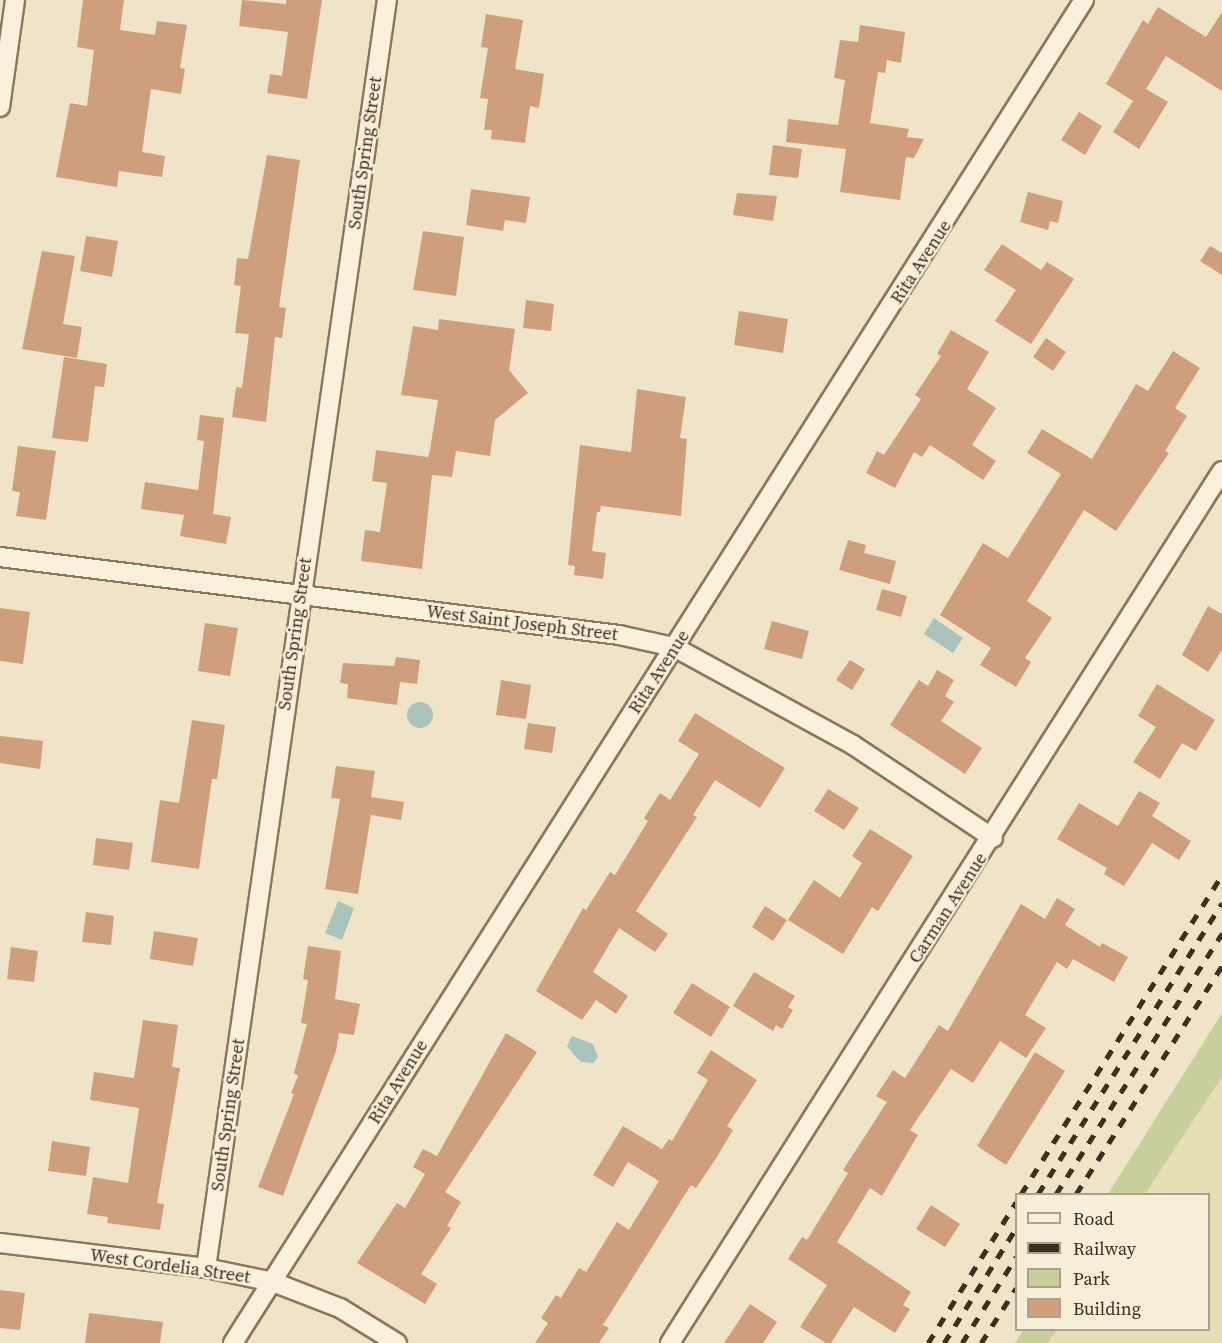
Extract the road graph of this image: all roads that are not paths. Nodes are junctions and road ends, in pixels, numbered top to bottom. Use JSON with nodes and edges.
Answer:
{"nodes":[{"id":1,"x":15,"y":0,"type":"edge"},
{"id":2,"x":387,"y":0,"type":"edge"},
{"id":3,"x":1084,"y":0,"type":"edge"},
{"id":4,"x":0,"y":107,"type":"edge"},
{"id":5,"x":1222,"y":471,"type":"edge"},
{"id":6,"x":0,"y":557,"type":"edge"},
{"id":7,"x":300,"y":596,"type":"junction"},
{"id":8,"x":674,"y":647,"type":"junction"},
{"id":9,"x":993,"y":838,"type":"junction"},
{"id":10,"x":0,"y":1243,"type":"edge"},
{"id":11,"x":206,"y":1268,"type":"junction"},
{"id":12,"x":273,"y":1282,"type":"junction"},
{"id":13,"x":233,"y":1343,"type":"edge"},
{"id":14,"x":397,"y":1343,"type":"edge"},
{"id":15,"x":670,"y":1343,"type":"edge"}],
"edges":[{"from":1,"to":4,"type":"street"},
{"from":2,"to":7,"type":"street","name":"South Spring Street"},
{"from":3,"to":8,"type":"street","name":"Rita Avenue"},
{"from":5,"to":9,"type":"street","name":"Carman Avenue"},
{"from":6,"to":7,"type":"street","name":"West Saint Joseph Street"},
{"from":7,"to":8,"type":"street","name":"West Saint Joseph Street"},
{"from":7,"to":11,"type":"street","name":"South Spring Street"},
{"from":8,"to":9,"type":"street","name":"West Saint Joseph Street"},
{"from":8,"to":12,"type":"street","name":"Rita Avenue"},
{"from":9,"to":15,"type":"street","name":"Carman Avenue"},
{"from":10,"to":11,"type":"street","name":"West Cordelia Street"},
{"from":11,"to":12,"type":"street","name":"West Cordelia Street"},
{"from":12,"to":13,"type":"street","name":"Rita Avenue"},
{"from":12,"to":14,"type":"street","name":"West Cordelia Street"}]}
